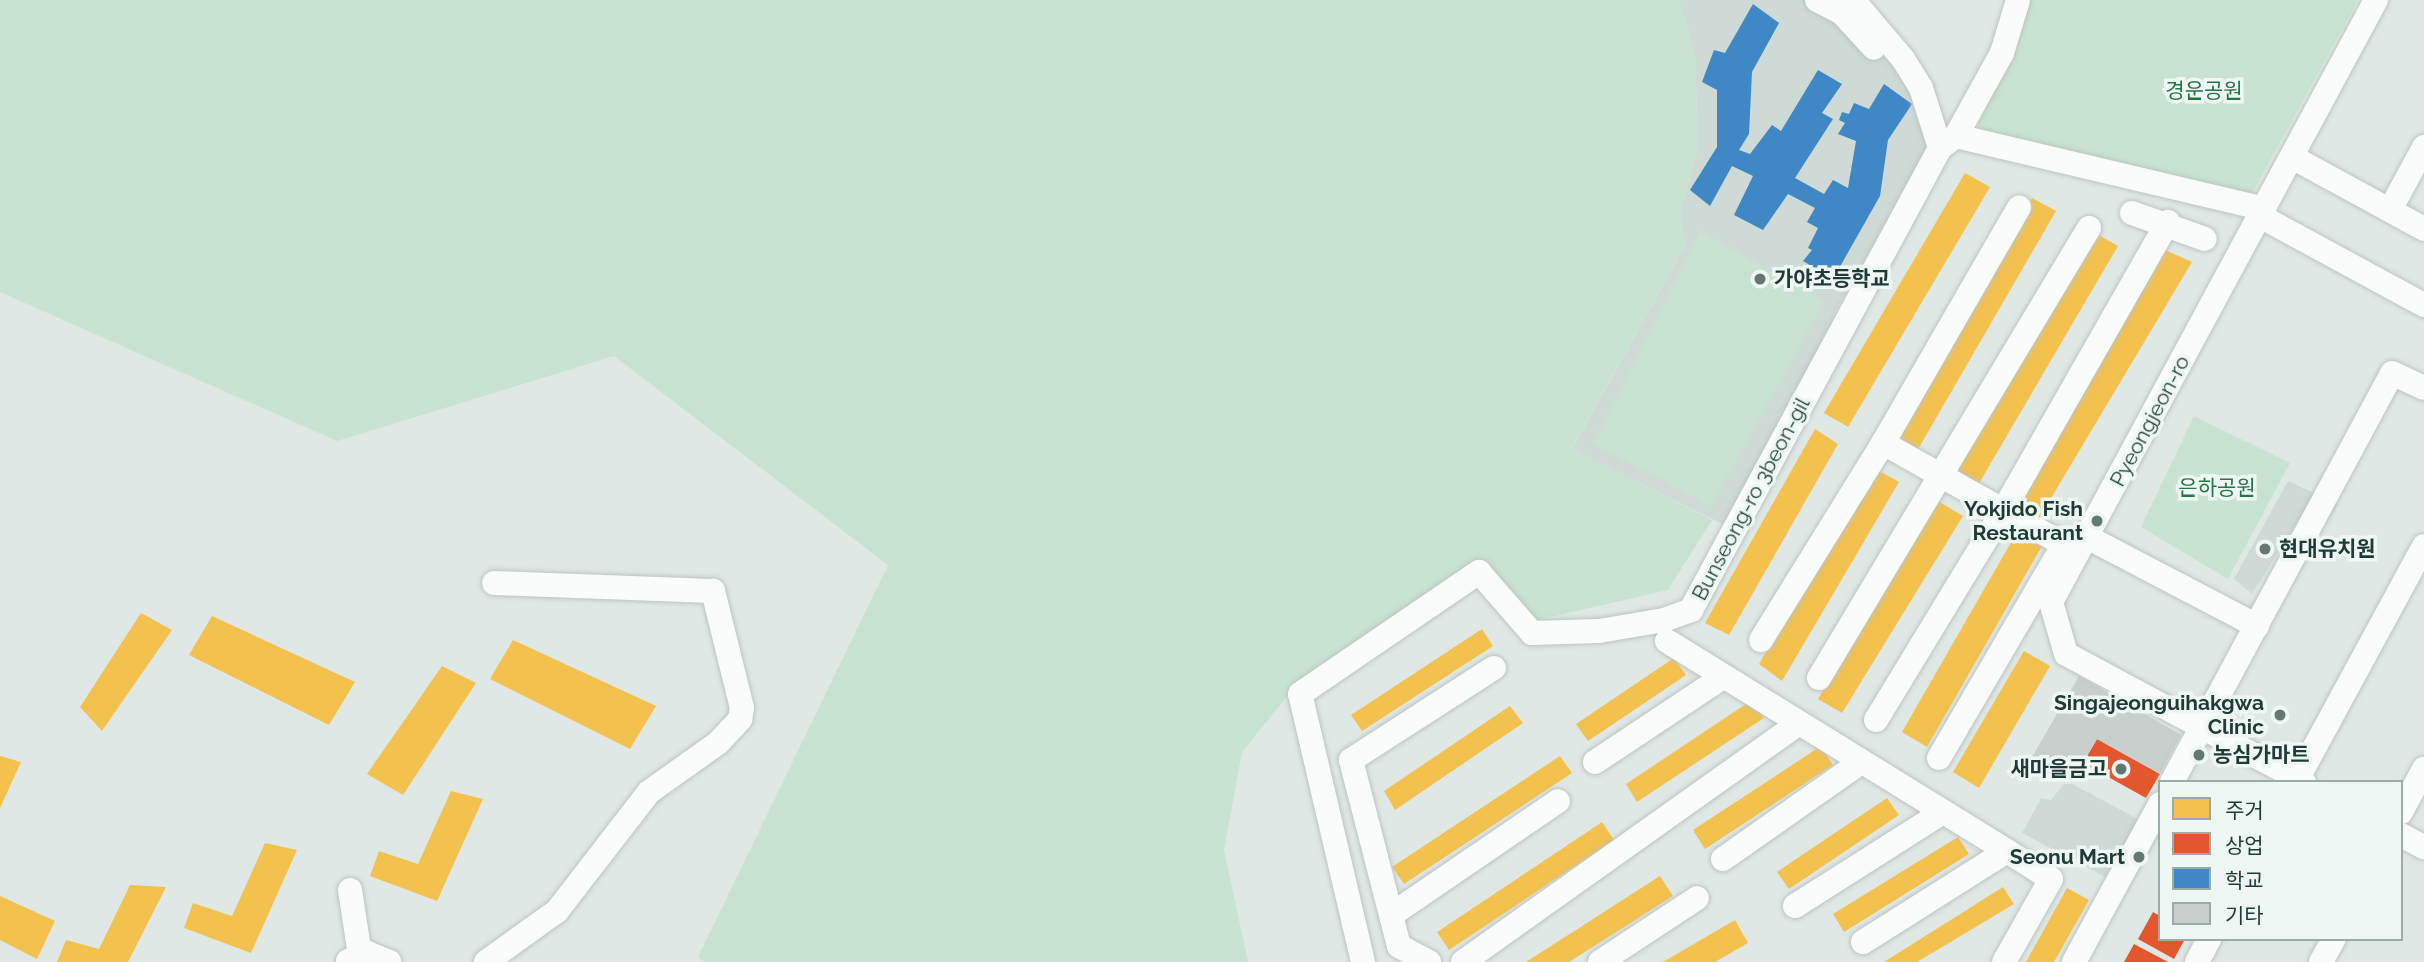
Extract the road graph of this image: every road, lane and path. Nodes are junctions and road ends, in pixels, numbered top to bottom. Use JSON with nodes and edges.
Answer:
{"nodes":[{"id":1,"x":1817,"y":0,"type":"edge"},
{"id":2,"x":1853,"y":0,"type":"edge"},
{"id":3,"x":2018,"y":0,"type":"edge"},
{"id":4,"x":2376,"y":0,"type":"edge"},
{"id":5,"x":1903,"y":59,"type":"junction"},
{"id":6,"x":1948,"y":142,"type":"junction"},
{"id":7,"x":2424,"y":147,"type":"edge"},
{"id":8,"x":2292,"y":157,"type":"junction"},
{"id":9,"x":2019,"y":207,"type":"dead end"},
{"id":10,"x":2389,"y":210,"type":"junction"},
{"id":11,"x":2262,"y":213,"type":"junction"},
{"id":12,"x":2133,"y":214,"type":"dead end"},
{"id":13,"x":2168,"y":222,"type":"junction"},
{"id":14,"x":2089,"y":228,"type":"dead end"},
{"id":15,"x":2424,"y":229,"type":"edge"},
{"id":16,"x":2205,"y":239,"type":"dead end"},
{"id":17,"x":2424,"y":305,"type":"edge"},
{"id":18,"x":2424,"y":388,"type":"edge"},
{"id":19,"x":1883,"y":443,"type":"junction"},
{"id":20,"x":1943,"y":477,"type":"junction"},
{"id":21,"x":2003,"y":511,"type":"junction"},
{"id":22,"x":2076,"y":544,"type":"junction"},
{"id":23,"x":2424,"y":546,"type":"edge"},
{"id":24,"x":494,"y":583,"type":"dead end"},
{"id":25,"x":2257,"y":626,"type":"junction"},
{"id":26,"x":1761,"y":640,"type":"dead end"},
{"id":27,"x":1667,"y":641,"type":"dead end"},
{"id":28,"x":1494,"y":668,"type":"dead end"},
{"id":29,"x":1723,"y":677,"type":"junction"},
{"id":30,"x":1819,"y":678,"type":"dead end"},
{"id":31,"x":1876,"y":720,"type":"dead end"},
{"id":32,"x":1799,"y":723,"type":"junction"},
{"id":33,"x":2201,"y":727,"type":"junction"},
{"id":34,"x":1939,"y":758,"type":"dead end"},
{"id":35,"x":1595,"y":762,"type":"dead end"},
{"id":36,"x":1861,"y":762,"type":"junction"},
{"id":37,"x":2424,"y":769,"type":"edge"},
{"id":38,"x":2173,"y":780,"type":"edge"},
{"id":39,"x":2301,"y":780,"type":"edge"},
{"id":40,"x":1558,"y":801,"type":"dead end"},
{"id":41,"x":2403,"y":808,"type":"edge"},
{"id":42,"x":2158,"y":811,"type":"edge"},
{"id":43,"x":1943,"y":812,"type":"junction"},
{"id":44,"x":2152,"y":835,"type":"edge"},
{"id":45,"x":2403,"y":836,"type":"edge"},
{"id":46,"x":2424,"y":847,"type":"edge"},
{"id":47,"x":2007,"y":851,"type":"junction"},
{"id":48,"x":1723,"y":859,"type":"dead end"},
{"id":49,"x":350,"y":890,"type":"dead end"},
{"id":50,"x":1697,"y":898,"type":"dead end"},
{"id":51,"x":1795,"y":906,"type":"dead end"},
{"id":52,"x":1391,"y":915,"type":"junction"},
{"id":53,"x":2208,"y":941,"type":"edge"},
{"id":54,"x":2333,"y":941,"type":"edge"},
{"id":55,"x":1863,"y":942,"type":"dead end"},
{"id":56,"x":354,"y":958,"type":"edge"},
{"id":57,"x":389,"y":962,"type":"edge"},
{"id":58,"x":486,"y":962,"type":"edge"},
{"id":59,"x":1363,"y":962,"type":"edge"},
{"id":60,"x":1429,"y":962,"type":"edge"},
{"id":61,"x":1463,"y":962,"type":"edge"},
{"id":62,"x":1600,"y":962,"type":"edge"},
{"id":63,"x":2004,"y":962,"type":"edge"},
{"id":64,"x":2074,"y":962,"type":"edge"},
{"id":65,"x":2197,"y":962,"type":"edge"},
{"id":66,"x":2321,"y":962,"type":"edge"}],
"edges":[{"from":1,"to":5,"type":"street"},
{"from":2,"to":5,"type":"street"},
{"from":3,"to":6,"type":"street","name":"Bunseong-ro 3beon-gil"},
{"from":4,"to":8,"type":"street","name":"Pyeongjeon-ro"},
{"from":5,"to":6,"type":"street"},
{"from":6,"to":11,"type":"street"},
{"from":6,"to":59,"type":"street","name":"Bunseong-ro 3beon-gil"},
{"from":7,"to":10,"type":"street"},
{"from":8,"to":10,"type":"street"},
{"from":8,"to":11,"type":"street","name":"Pyeongjeon-ro"},
{"from":9,"to":19,"type":"street"},
{"from":10,"to":15,"type":"street"},
{"from":11,"to":17,"type":"street"},
{"from":11,"to":22,"type":"street","name":"Pyeongjeon-ro"},
{"from":12,"to":13,"type":"street"},
{"from":13,"to":16,"type":"street"},
{"from":13,"to":21,"type":"street"},
{"from":14,"to":20,"type":"street"},
{"from":18,"to":25,"type":"street"},
{"from":19,"to":20,"type":"street"},
{"from":19,"to":26,"type":"street"},
{"from":20,"to":21,"type":"street"},
{"from":20,"to":30,"type":"street"},
{"from":21,"to":22,"type":"street"},
{"from":21,"to":31,"type":"street"},
{"from":22,"to":25,"type":"street"},
{"from":22,"to":33,"type":"street","name":"Pyeongjeon-ro"},
{"from":22,"to":34,"type":"street"},
{"from":23,"to":39,"type":"street"},
{"from":24,"to":58,"type":"street"},
{"from":25,"to":33,"type":"street"},
{"from":27,"to":29,"type":"street"},
{"from":28,"to":52,"type":"street"},
{"from":29,"to":32,"type":"street"},
{"from":29,"to":35,"type":"street"},
{"from":32,"to":36,"type":"street"},
{"from":32,"to":61,"type":"street"},
{"from":33,"to":38,"type":"street"},
{"from":33,"to":39,"type":"street","name":"Pyeongjeon-ro"},
{"from":36,"to":43,"type":"street"},
{"from":36,"to":48,"type":"street"},
{"from":37,"to":41,"type":"street"},
{"from":40,"to":52,"type":"street"},
{"from":42,"to":44,"type":"street"},
{"from":43,"to":47,"type":"street"},
{"from":43,"to":51,"type":"street"},
{"from":44,"to":64,"type":"street"},
{"from":45,"to":46,"type":"street"},
{"from":47,"to":55,"type":"street"},
{"from":47,"to":63,"type":"street"},
{"from":49,"to":56,"type":"street"},
{"from":50,"to":62,"type":"street"},
{"from":52,"to":60,"type":"street"},
{"from":53,"to":65,"type":"street"},
{"from":54,"to":66,"type":"street"},
{"from":56,"to":57,"type":"street"}]}
